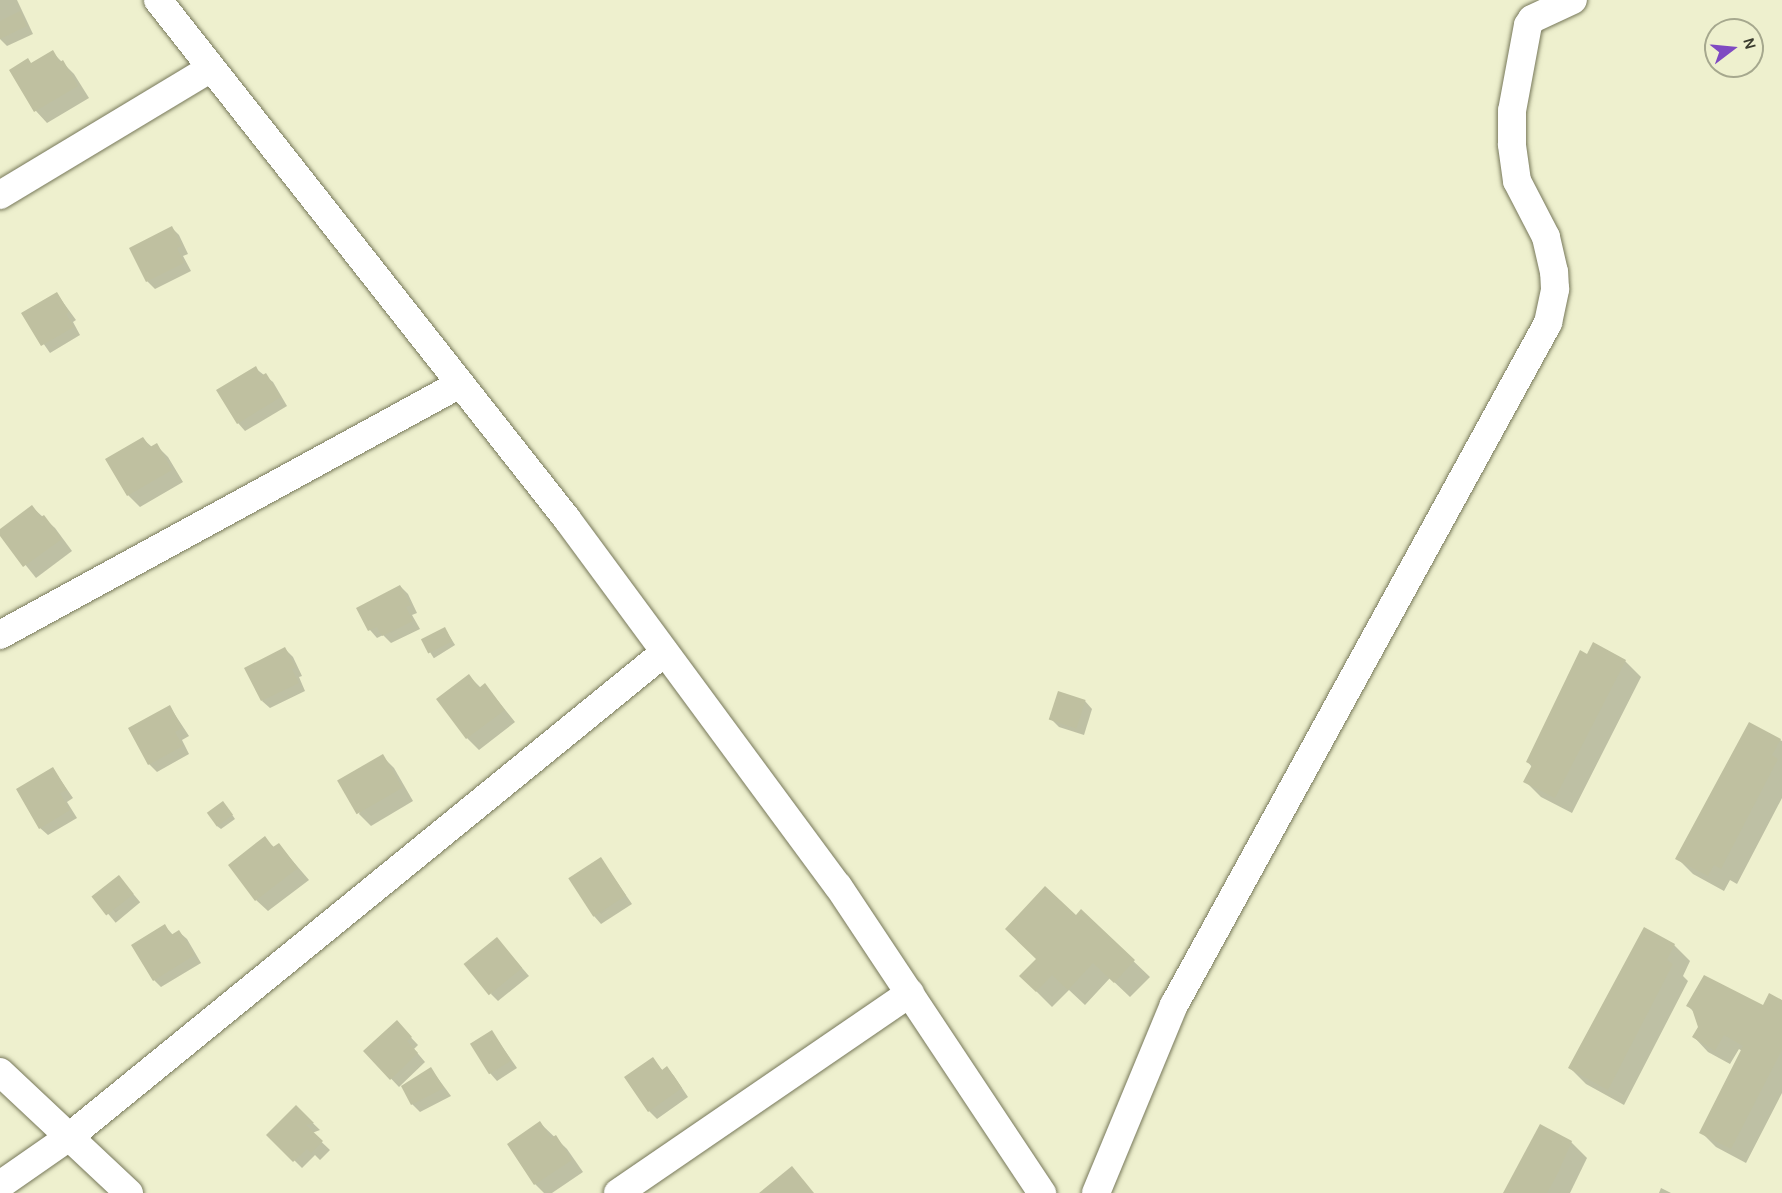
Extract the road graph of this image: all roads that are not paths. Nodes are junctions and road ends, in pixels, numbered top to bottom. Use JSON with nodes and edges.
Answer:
{"nodes":[{"id":1,"x":158,"y":0,"type":"edge"},
{"id":2,"x":1573,"y":0,"type":"edge"},
{"id":3,"x":211,"y":68,"type":"junction"},
{"id":4,"x":0,"y":195,"type":"edge"},
{"id":5,"x":460,"y":384,"type":"junction"},
{"id":6,"x":0,"y":635,"type":"edge"},
{"id":7,"x":665,"y":652,"type":"junction"},
{"id":8,"x":910,"y":993,"type":"junction"},
{"id":9,"x":0,"y":1072,"type":"edge"},
{"id":10,"x":69,"y":1137,"type":"junction"},
{"id":11,"x":0,"y":1185,"type":"edge"},
{"id":12,"x":129,"y":1193,"type":"edge"},
{"id":13,"x":618,"y":1193,"type":"edge"},
{"id":14,"x":1042,"y":1193,"type":"edge"},
{"id":15,"x":1096,"y":1193,"type":"edge"}],
"edges":[{"from":1,"to":3,"type":"street"},
{"from":2,"to":15,"type":"street"},
{"from":3,"to":4,"type":"street"},
{"from":3,"to":5,"type":"street"},
{"from":5,"to":6,"type":"street"},
{"from":5,"to":7,"type":"street"},
{"from":7,"to":8,"type":"street"},
{"from":7,"to":10,"type":"street"},
{"from":8,"to":13,"type":"street"},
{"from":8,"to":14,"type":"street"},
{"from":9,"to":10,"type":"street"},
{"from":10,"to":11,"type":"street"},
{"from":10,"to":12,"type":"street"}]}
